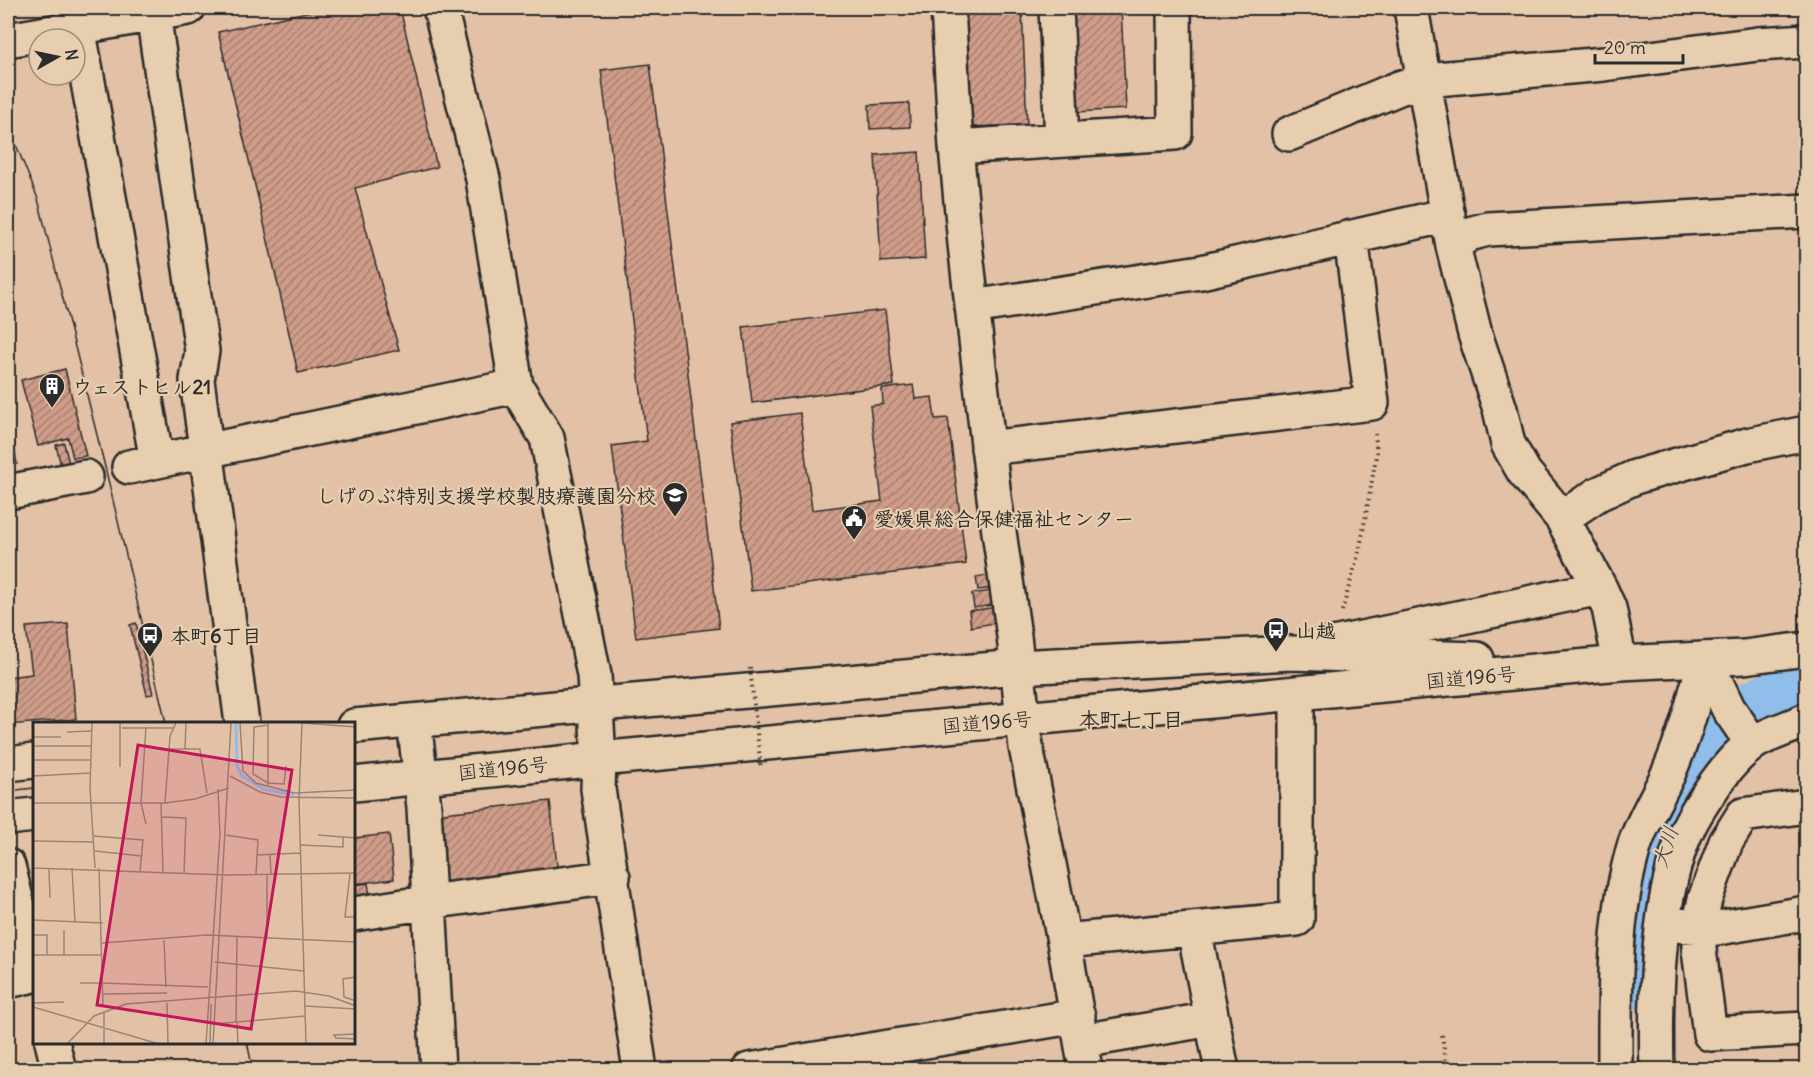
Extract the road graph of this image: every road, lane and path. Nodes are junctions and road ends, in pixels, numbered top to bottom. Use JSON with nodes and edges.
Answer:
{"nodes":[{"id":1,"x":440,"y":8,"type":"edge"},
{"id":2,"x":948,"y":8,"type":"edge"},
{"id":3,"x":1056,"y":8,"type":"edge"},
{"id":4,"x":1174,"y":8,"type":"edge"},
{"id":5,"x":1412,"y":8,"type":"edge"},
{"id":6,"x":164,"y":10,"type":"edge"},
{"id":7,"x":78,"y":27,"type":"edge"},
{"id":8,"x":27,"y":36,"type":"edge"},
{"id":9,"x":8,"y":40,"type":"edge"},
{"id":10,"x":1806,"y":41,"type":"edge"},
{"id":11,"x":1425,"y":80,"type":"junction"},
{"id":12,"x":87,"y":87,"type":"edge"},
{"id":13,"x":1289,"y":134,"type":"dead end"},
{"id":14,"x":1062,"y":140,"type":"junction"},
{"id":15,"x":956,"y":147,"type":"junction"},
{"id":16,"x":1806,"y":211,"type":"edge"},
{"id":17,"x":1451,"y":231,"type":"junction"},
{"id":18,"x":1351,"y":237,"type":"junction"},
{"id":19,"x":972,"y":307,"type":"junction"},
{"id":20,"x":516,"y":386,"type":"junction"},
{"id":21,"x":1372,"y":403,"type":"junction"},
{"id":22,"x":1806,"y":433,"type":"edge"},
{"id":23,"x":988,"y":448,"type":"junction"},
{"id":24,"x":207,"y":449,"type":"junction"},
{"id":25,"x":86,"y":477,"type":"dead end"},
{"id":26,"x":8,"y":492,"type":"edge"},
{"id":27,"x":1562,"y":518,"type":"junction"},
{"id":28,"x":1600,"y":588,"type":"junction"},
{"id":29,"x":1341,"y":613,"type":"dead end"},
{"id":30,"x":1806,"y":649,"type":"edge"},
{"id":31,"x":1291,"y":653,"type":"junction"},
{"id":32,"x":1705,"y":659,"type":"junction"},
{"id":33,"x":1620,"y":663,"type":"junction"},
{"id":34,"x":1017,"y":667,"type":"junction"},
{"id":35,"x":750,"y":668,"type":"dead end"},
{"id":36,"x":1297,"y":693,"type":"junction"},
{"id":37,"x":596,"y":704,"type":"junction"},
{"id":38,"x":1023,"y":718,"type":"junction"},
{"id":39,"x":1806,"y":720,"type":"edge"},
{"id":40,"x":414,"y":721,"type":"junction"},
{"id":41,"x":242,"y":722,"type":"edge"},
{"id":42,"x":356,"y":726,"type":"edge"},
{"id":43,"x":1742,"y":728,"type":"junction"},
{"id":44,"x":599,"y":759,"type":"junction"},
{"id":45,"x":33,"y":761,"type":"edge"},
{"id":46,"x":8,"y":764,"type":"edge"},
{"id":47,"x":761,"y":769,"type":"dead end"},
{"id":48,"x":421,"y":777,"type":"junction"},
{"id":49,"x":356,"y":784,"type":"edge"},
{"id":50,"x":1806,"y":806,"type":"edge"},
{"id":51,"x":33,"y":815,"type":"edge"},
{"id":52,"x":8,"y":818,"type":"edge"},
{"id":53,"x":8,"y":866,"type":"edge"},
{"id":54,"x":613,"y":877,"type":"junction"},
{"id":55,"x":429,"y":902,"type":"junction"},
{"id":56,"x":1806,"y":913,"type":"edge"},
{"id":57,"x":356,"y":914,"type":"edge"},
{"id":58,"x":1643,"y":923,"type":"junction"},
{"id":59,"x":1698,"y":927,"type":"junction"},
{"id":60,"x":1194,"y":928,"type":"junction"},
{"id":61,"x":1064,"y":941,"type":"junction"},
{"id":62,"x":29,"y":973,"type":"edge"},
{"id":63,"x":1212,"y":1019,"type":"junction"},
{"id":64,"x":1806,"y":1029,"type":"edge"},
{"id":65,"x":1442,"y":1035,"type":"dead end"},
{"id":66,"x":1082,"y":1042,"type":"edge"},
{"id":67,"x":52,"y":1044,"type":"edge"},
{"id":68,"x":59,"y":1070,"type":"edge"},
{"id":69,"x":438,"y":1070,"type":"edge"},
{"id":70,"x":640,"y":1070,"type":"edge"},
{"id":71,"x":749,"y":1070,"type":"edge"},
{"id":72,"x":1222,"y":1070,"type":"edge"},
{"id":73,"x":1447,"y":1070,"type":"edge"},
{"id":74,"x":1616,"y":1070,"type":"edge"},
{"id":75,"x":1656,"y":1070,"type":"edge"}],
"edges":[{"from":1,"to":20,"type":"main road"},
{"from":2,"to":15,"type":"main road"},
{"from":3,"to":14,"type":"main road"},
{"from":4,"to":14,"type":"main road"},
{"from":5,"to":11,"type":"main road"},
{"from":6,"to":7,"type":"main road"},
{"from":6,"to":24,"type":"main road"},
{"from":8,"to":9,"type":"main road"},
{"from":10,"to":11,"type":"main road"},
{"from":11,"to":13,"type":"main road"},
{"from":11,"to":17,"type":"main road"},
{"from":12,"to":24,"type":"main road"},
{"from":14,"to":15,"type":"main road"},
{"from":15,"to":19,"type":"main road"},
{"from":16,"to":17,"type":"main road"},
{"from":17,"to":18,"type":"main road"},
{"from":17,"to":27,"type":"main road"},
{"from":18,"to":19,"type":"main road"},
{"from":18,"to":21,"type":"main road"},
{"from":19,"to":23,"type":"main road"},
{"from":20,"to":24,"type":"main road"},
{"from":20,"to":37,"type":"main road"},
{"from":21,"to":23,"type":"main road"},
{"from":21,"to":29,"type":"path"},
{"from":22,"to":27,"type":"main road"},
{"from":23,"to":34,"type":"main road"},
{"from":24,"to":41,"type":"main road"},
{"from":25,"to":26,"type":"main road"},
{"from":27,"to":28,"type":"main road"},
{"from":28,"to":31,"type":"main road"},
{"from":28,"to":33,"type":"main road"},
{"from":30,"to":32,"type":"main road","name":"国道196号"},
{"from":31,"to":33,"type":"main road","name":"国道196号"},
{"from":31,"to":34,"type":"main road","name":"国道196号"},
{"from":32,"to":33,"type":"main road","name":"国道196号"},
{"from":32,"to":43,"type":"main road"},
{"from":32,"to":58,"type":"main road"},
{"from":33,"to":36,"type":"main road","name":"国道196号"},
{"from":34,"to":37,"type":"main road","name":"国道196号"},
{"from":34,"to":38,"type":"main road"},
{"from":35,"to":47,"type":"path","bridge":true},
{"from":36,"to":38,"type":"main road","name":"国道196号"},
{"from":36,"to":60,"type":"main road"},
{"from":37,"to":40,"type":"main road","name":"国道196号"},
{"from":37,"to":44,"type":"main road"},
{"from":38,"to":44,"type":"main road","name":"国道196号"},
{"from":38,"to":61,"type":"main road"},
{"from":39,"to":43,"type":"main road"},
{"from":40,"to":42,"type":"main road","name":"国道196号"},
{"from":40,"to":48,"type":"main road"},
{"from":43,"to":58,"type":"main road"},
{"from":44,"to":48,"type":"main road","name":"国道196号"},
{"from":44,"to":54,"type":"main road"},
{"from":45,"to":46,"type":"main road"},
{"from":48,"to":49,"type":"main road","name":"国道196号"},
{"from":48,"to":55,"type":"main road"},
{"from":50,"to":59,"type":"main road"},
{"from":51,"to":52,"type":"main road"},
{"from":53,"to":62,"type":"main road"},
{"from":54,"to":55,"type":"main road"},
{"from":54,"to":70,"type":"main road"},
{"from":55,"to":57,"type":"main road"},
{"from":55,"to":69,"type":"main road"},
{"from":56,"to":59,"type":"main road"},
{"from":58,"to":59,"type":"main road"},
{"from":58,"to":74,"type":"main road"},
{"from":58,"to":75,"type":"main road"},
{"from":59,"to":64,"type":"main road"},
{"from":60,"to":61,"type":"main road"},
{"from":60,"to":63,"type":"main road"},
{"from":61,"to":66,"type":"main road"},
{"from":63,"to":66,"type":"main road"},
{"from":63,"to":72,"type":"main road"},
{"from":65,"to":73,"type":"path"},
{"from":66,"to":71,"type":"main road"},
{"from":67,"to":68,"type":"main road"}]}
